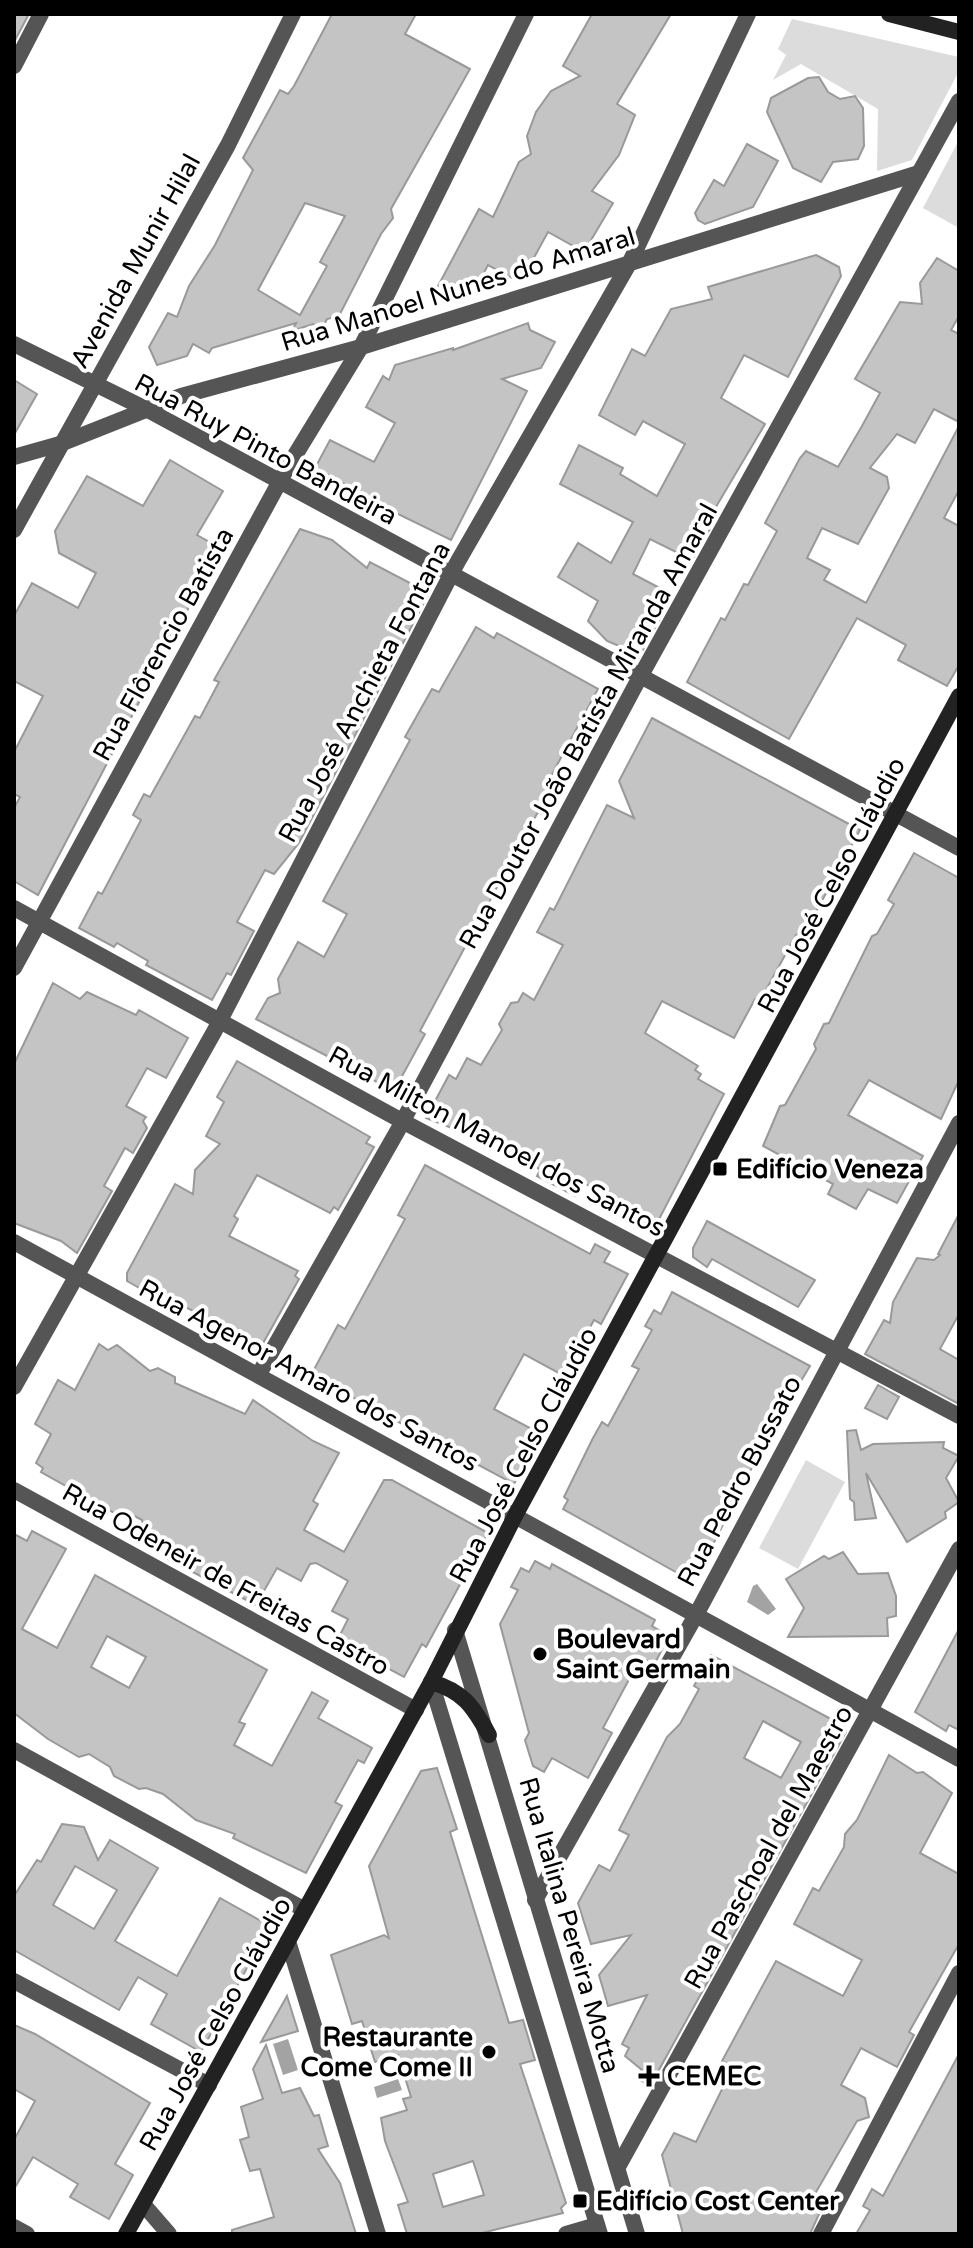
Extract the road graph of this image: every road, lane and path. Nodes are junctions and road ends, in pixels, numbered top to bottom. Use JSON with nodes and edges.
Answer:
{"nodes":[{"id":1,"x":41,"y":14,"type":"edge"},
{"id":2,"x":293,"y":14,"type":"edge"},
{"id":3,"x":526,"y":14,"type":"edge"},
{"id":4,"x":748,"y":14,"type":"edge"},
{"id":5,"x":889,"y":14,"type":"edge"},
{"id":6,"x":959,"y":32,"type":"edge"},
{"id":7,"x":14,"y":66,"type":"edge"},
{"id":8,"x":959,"y":101,"type":"edge"},
{"id":9,"x":919,"y":173,"type":"junction"},
{"id":10,"x":630,"y":262,"type":"junction"},
{"id":11,"x":14,"y":344,"type":"edge"},
{"id":12,"x":361,"y":347,"type":"junction"},
{"id":13,"x":93,"y":385,"type":"junction"},
{"id":14,"x":146,"y":409,"type":"junction"},
{"id":15,"x":60,"y":444,"type":"junction"},
{"id":16,"x":14,"y":457,"type":"edge"},
{"id":17,"x":280,"y":483,"type":"junction"},
{"id":18,"x":14,"y":530,"type":"edge"},
{"id":19,"x":451,"y":575,"type":"junction"},
{"id":20,"x":641,"y":676,"type":"junction"},
{"id":21,"x":959,"y":696,"type":"edge"},
{"id":22,"x":897,"y":815,"type":"junction"},
{"id":23,"x":959,"y":848,"type":"edge"},
{"id":24,"x":14,"y":908,"type":"edge"},
{"id":25,"x":39,"y":921,"type":"junction"},
{"id":26,"x":14,"y":968,"type":"edge"},
{"id":27,"x":220,"y":1020,"type":"junction"},
{"id":28,"x":402,"y":1121,"type":"junction"},
{"id":29,"x":959,"y":1123,"type":"edge"},
{"id":30,"x":14,"y":1242,"type":"edge"},
{"id":31,"x":659,"y":1254,"type":"junction"},
{"id":32,"x":74,"y":1275,"type":"junction"},
{"id":33,"x":835,"y":1351,"type":"junction"},
{"id":34,"x":259,"y":1374,"type":"junction"},
{"id":35,"x":14,"y":1387,"type":"edge"},
{"id":36,"x":959,"y":1416,"type":"edge"},
{"id":37,"x":14,"y":1490,"type":"edge"},
{"id":38,"x":516,"y":1514,"type":"junction"},
{"id":39,"x":959,"y":1549,"type":"edge"},
{"id":40,"x":696,"y":1615,"type":"junction"},
{"id":41,"x":455,"y":1630,"type":"junction"},
{"id":42,"x":431,"y":1682,"type":"junction"},
{"id":43,"x":416,"y":1710,"type":"junction"},
{"id":44,"x":871,"y":1711,"type":"junction"},
{"id":45,"x":489,"y":1735,"type":"junction"},
{"id":46,"x":14,"y":1750,"type":"edge"},
{"id":47,"x":959,"y":1759,"type":"edge"},
{"id":48,"x":535,"y":1900,"type":"junction"},
{"id":49,"x":305,"y":1910,"type":"junction"},
{"id":50,"x":288,"y":1941,"type":"junction"},
{"id":51,"x":959,"y":1973,"type":"edge"},
{"id":52,"x":14,"y":1981,"type":"edge"},
{"id":53,"x":209,"y":2085,"type":"junction"},
{"id":54,"x":618,"y":2167,"type":"junction"},
{"id":55,"x":143,"y":2204,"type":"junction"},
{"id":56,"x":14,"y":2227,"type":"edge"},
{"id":57,"x":598,"y":2230,"type":"edge"},
{"id":58,"x":27,"y":2234,"type":"edge"},
{"id":59,"x":126,"y":2234,"type":"edge"},
{"id":60,"x":169,"y":2234,"type":"edge"},
{"id":61,"x":378,"y":2234,"type":"edge"},
{"id":62,"x":566,"y":2234,"type":"edge"},
{"id":63,"x":637,"y":2234,"type":"edge"},
{"id":64,"x":821,"y":2234,"type":"edge"}],
"edges":[{"from":1,"to":7,"type":"street"},
{"from":2,"to":13,"type":"street","name":"Avenida Munir Hilal"},
{"from":3,"to":12,"type":"street","name":"Rua Flôrencio Batista"},
{"from":4,"to":10,"type":"street","name":"Rua José Anchieta Fontana"},
{"from":5,"to":6,"type":"street"},
{"from":8,"to":9,"type":"street","name":"Rua Doutor João Batista Miranda Amaral"},
{"from":9,"to":10,"type":"street","name":"Rua Manoel Nunes do Amaral"},
{"from":9,"to":20,"type":"street","name":"Rua Doutor João Batista Miranda Amaral"},
{"from":10,"to":12,"type":"street","name":"Rua Manoel Nunes do Amaral"},
{"from":10,"to":19,"type":"street","name":"Rua José Anchieta Fontana"},
{"from":11,"to":13,"type":"street","name":"Rua Ruy Pinto Bandeira"},
{"from":12,"to":14,"type":"street","name":"Rua Manoel Nunes do Amaral"},
{"from":12,"to":17,"type":"street","name":"Rua Flôrencio Batista"},
{"from":13,"to":14,"type":"street","name":"Rua Ruy Pinto Bandeira"},
{"from":13,"to":15,"type":"street","name":"Avenida Munir Hilal"},
{"from":14,"to":15,"type":"street","name":"Rua Manoel Nunes do Amaral"},
{"from":14,"to":17,"type":"street","name":"Rua Ruy Pinto Bandeira"},
{"from":15,"to":16,"type":"street","name":"Rua Manoel Nunes do Amaral"},
{"from":15,"to":18,"type":"street","name":"Avenida Munir Hilal"},
{"from":17,"to":19,"type":"street","name":"Rua Ruy Pinto Bandeira"},
{"from":17,"to":25,"type":"street","name":"Rua Flôrencio Batista"},
{"from":19,"to":20,"type":"street","name":"Rua Ruy Pinto Bandeira"},
{"from":19,"to":27,"type":"street","name":"Rua José Anchieta Fontana"},
{"from":20,"to":22,"type":"street","name":"Rua Ruy Pinto Bandeira"},
{"from":20,"to":28,"type":"street","name":"Rua Doutor João Batista Miranda Amaral"},
{"from":21,"to":22,"type":"street","name":"Rua José Celso Cláudio"},
{"from":22,"to":23,"type":"street","name":"Rua Ruy Pinto Bandeira"},
{"from":22,"to":31,"type":"street","name":"Rua José Celso Cláudio"},
{"from":24,"to":25,"type":"street","name":"Rua Milton Manoel dos Santos"},
{"from":25,"to":26,"type":"street","name":"Rua Flôrencio Batista"},
{"from":25,"to":27,"type":"street","name":"Rua Milton Manoel dos Santos"},
{"from":27,"to":28,"type":"street","name":"Rua Milton Manoel dos Santos"},
{"from":27,"to":32,"type":"street","name":"Rua José Anchieta Fontana"},
{"from":28,"to":31,"type":"street","name":"Rua Milton Manoel dos Santos"},
{"from":28,"to":34,"type":"street","name":"Rua Doutor João Batista Miranda Amaral"},
{"from":29,"to":33,"type":"street","name":"Rua Pedro Bussato"},
{"from":30,"to":32,"type":"street","name":"Rua Agenor Amaro dos Santos"},
{"from":31,"to":33,"type":"street","name":"Rua Milton Manoel dos Santos"},
{"from":31,"to":38,"type":"street","name":"Rua José Celso Cláudio"},
{"from":32,"to":34,"type":"street","name":"Rua Agenor Amaro dos Santos"},
{"from":32,"to":35,"type":"street","name":"Rua José Anchieta Fontana"},
{"from":33,"to":36,"type":"street","name":"Rua Milton Manoel dos Santos"},
{"from":33,"to":40,"type":"street","name":"Rua Pedro Bussato"},
{"from":34,"to":38,"type":"street","name":"Rua Agenor Amaro dos Santos"},
{"from":37,"to":43,"type":"street","name":"Rua Odeneir de Freitas Castro"},
{"from":38,"to":40,"type":"street","name":"Rua Agenor Amaro dos Santos"},
{"from":38,"to":41,"type":"street","name":"Rua José Celso Cláudio"},
{"from":39,"to":44,"type":"street","name":"Rua Paschoal del Maestro"},
{"from":40,"to":44,"type":"street","name":"Rua Agenor Amaro dos Santos"},
{"from":40,"to":48,"type":"street","name":"Rua Pedro Bussato"},
{"from":41,"to":42,"type":"street","name":"Rua José Celso Cláudio"},
{"from":41,"to":45,"type":"street","name":"Rua Italina Pereira Motta"},
{"from":42,"to":43,"type":"street","name":"Rua José Celso Cláudio"},
{"from":42,"to":45,"type":"street"},
{"from":42,"to":57,"type":"street"},
{"from":43,"to":49,"type":"street","name":"Rua José Celso Cláudio"},
{"from":44,"to":47,"type":"street","name":"Rua Agenor Amaro dos Santos"},
{"from":44,"to":54,"type":"street","name":"Rua Paschoal del Maestro"},
{"from":45,"to":48,"type":"street","name":"Rua Italina Pereira Motta"},
{"from":46,"to":49,"type":"street"},
{"from":48,"to":54,"type":"street","name":"Rua Italina Pereira Motta"},
{"from":49,"to":50,"type":"street","name":"Rua José Celso Cláudio"},
{"from":50,"to":53,"type":"street","name":"Rua José Celso Cláudio"},
{"from":50,"to":61,"type":"street"},
{"from":51,"to":64,"type":"street"},
{"from":52,"to":53,"type":"street"},
{"from":53,"to":55,"type":"street","name":"Rua José Celso Cláudio"},
{"from":54,"to":63,"type":"street","name":"Rua Italina Pereira Motta"},
{"from":55,"to":59,"type":"street","name":"Rua José Celso Cláudio"},
{"from":55,"to":60,"type":"street"},
{"from":56,"to":58,"type":"street"},
{"from":57,"to":62,"type":"street"}]}
